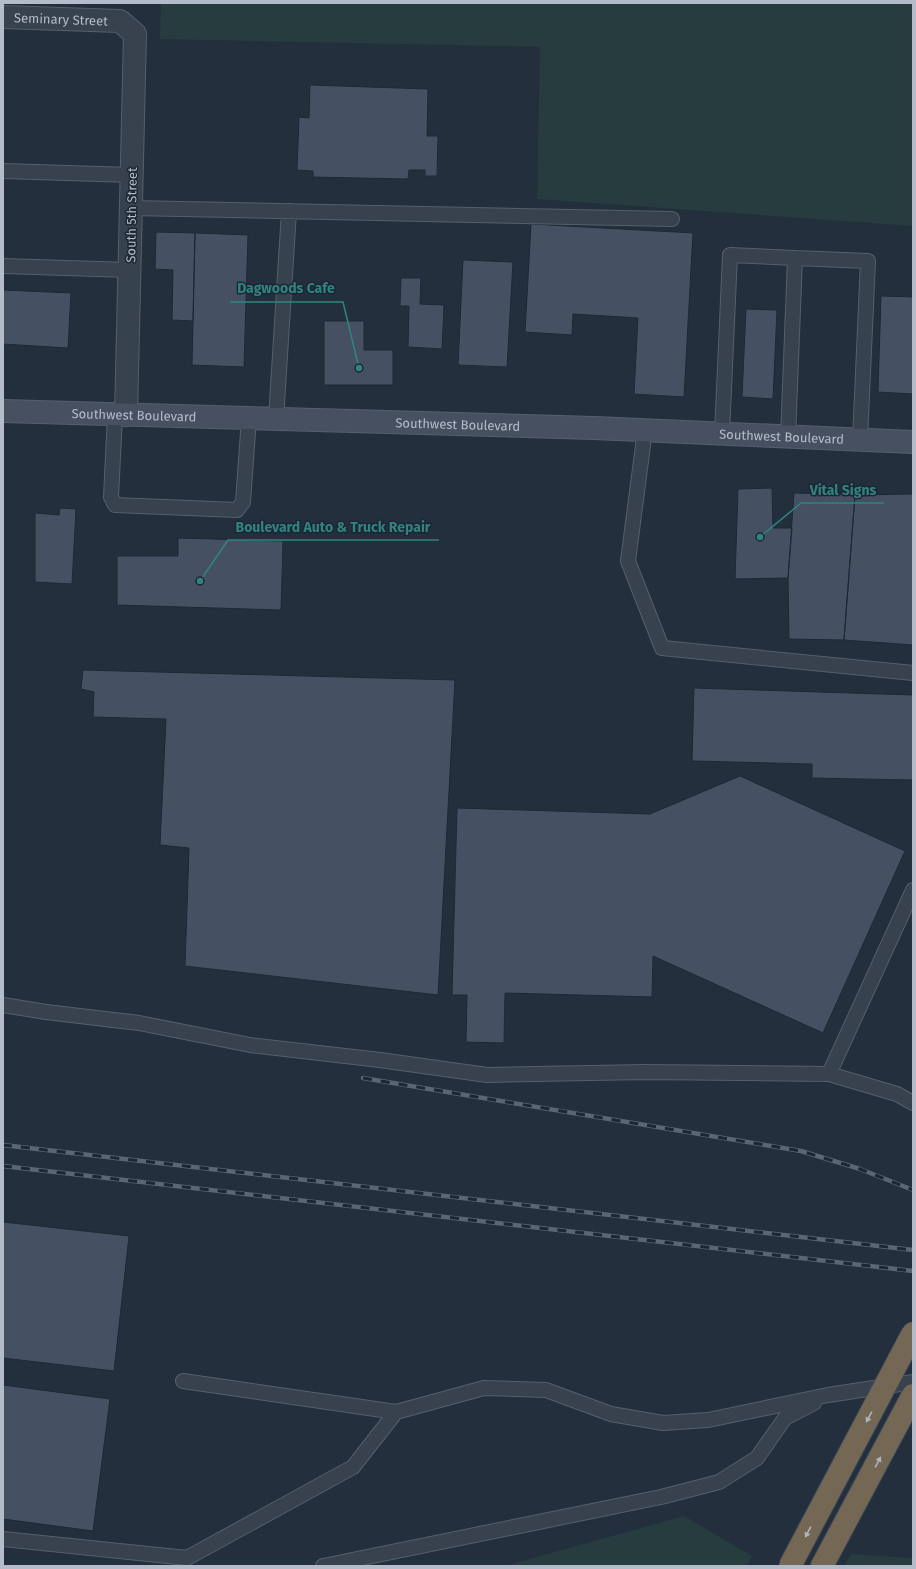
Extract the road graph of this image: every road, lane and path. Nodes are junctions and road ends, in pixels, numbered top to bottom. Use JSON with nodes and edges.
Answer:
{"nodes":[{"id":1,"x":3,"y":17,"type":"edge"},
{"id":2,"x":120,"y":22,"type":"joint"},
{"id":3,"x":3,"y":171,"type":"edge"},
{"id":4,"x":132,"y":175,"type":"junction"},
{"id":5,"x":131,"y":208,"type":"junction"},
{"id":6,"x":289,"y":211,"type":"junction"},
{"id":7,"x":672,"y":219,"type":"dead end"},
{"id":8,"x":795,"y":258,"type":"junction"},
{"id":9,"x":3,"y":266,"type":"edge"},
{"id":10,"x":129,"y":270,"type":"junction"},
{"id":11,"x":3,"y":411,"type":"edge"},
{"id":12,"x":120,"y":415,"type":"junction"},
{"id":13,"x":249,"y":418,"type":"junction"},
{"id":14,"x":276,"y":419,"type":"junction"},
{"id":15,"x":645,"y":430,"type":"junction"},
{"id":16,"x":722,"y":434,"type":"junction"},
{"id":17,"x":788,"y":436,"type":"junction"},
{"id":18,"x":860,"y":440,"type":"junction"},
{"id":19,"x":913,"y":442,"type":"edge"},
{"id":20,"x":913,"y":673,"type":"edge"},
{"id":21,"x":913,"y":890,"type":"edge"},
{"id":22,"x":3,"y":1005,"type":"edge"},
{"id":23,"x":829,"y":1074,"type":"junction"},
{"id":24,"x":913,"y":1103,"type":"edge"},
{"id":25,"x":913,"y":1333,"type":"edge"},
{"id":26,"x":183,"y":1381,"type":"dead end"},
{"id":27,"x":913,"y":1382,"type":"edge"},
{"id":28,"x":828,"y":1395,"type":"junction"},
{"id":29,"x":913,"y":1395,"type":"edge"},
{"id":30,"x":396,"y":1412,"type":"junction"},
{"id":31,"x":3,"y":1539,"type":"edge"},
{"id":32,"x":323,"y":1566,"type":"edge"},
{"id":33,"x":790,"y":1566,"type":"edge"},
{"id":34,"x":822,"y":1566,"type":"edge"}],
"edges":[{"from":1,"to":2,"type":"street","name":"Seminary Street"},
{"from":2,"to":4,"type":"street","name":"South 5th Street"},
{"from":3,"to":4,"type":"lane"},
{"from":4,"to":5,"type":"street","name":"South 5th Street"},
{"from":5,"to":6,"type":"lane"},
{"from":5,"to":10,"type":"street","name":"South 5th Street"},
{"from":6,"to":7,"type":"lane"},
{"from":6,"to":14,"type":"lane"},
{"from":8,"to":16,"type":"lane"},
{"from":8,"to":17,"type":"lane"},
{"from":8,"to":18,"type":"lane"},
{"from":9,"to":10,"type":"lane"},
{"from":10,"to":12,"type":"street","name":"South 5th Street"},
{"from":11,"to":12,"type":"main road","name":"Southwest Boulevard"},
{"from":12,"to":13,"type":"main road","name":"Southwest Boulevard"},
{"from":12,"to":13,"type":"lane"},
{"from":13,"to":14,"type":"main road","name":"Southwest Boulevard"},
{"from":14,"to":15,"type":"main road","name":"Southwest Boulevard"},
{"from":15,"to":16,"type":"main road","name":"Southwest Boulevard"},
{"from":15,"to":20,"type":"lane"},
{"from":16,"to":17,"type":"main road","name":"Southwest Boulevard"},
{"from":17,"to":18,"type":"main road","name":"Southwest Boulevard"},
{"from":18,"to":19,"type":"main road","name":"Southwest Boulevard"},
{"from":21,"to":23,"type":"lane"},
{"from":22,"to":23,"type":"lane"},
{"from":23,"to":24,"type":"lane"},
{"from":25,"to":33,"type":"highway","one_way":true,"bridge":true},
{"from":26,"to":30,"type":"lane"},
{"from":27,"to":28,"type":"lane"},
{"from":28,"to":30,"type":"lane"},
{"from":28,"to":32,"type":"lane"},
{"from":34,"to":29,"type":"highway","one_way":true},
{"from":30,"to":31,"type":"lane"}]}
